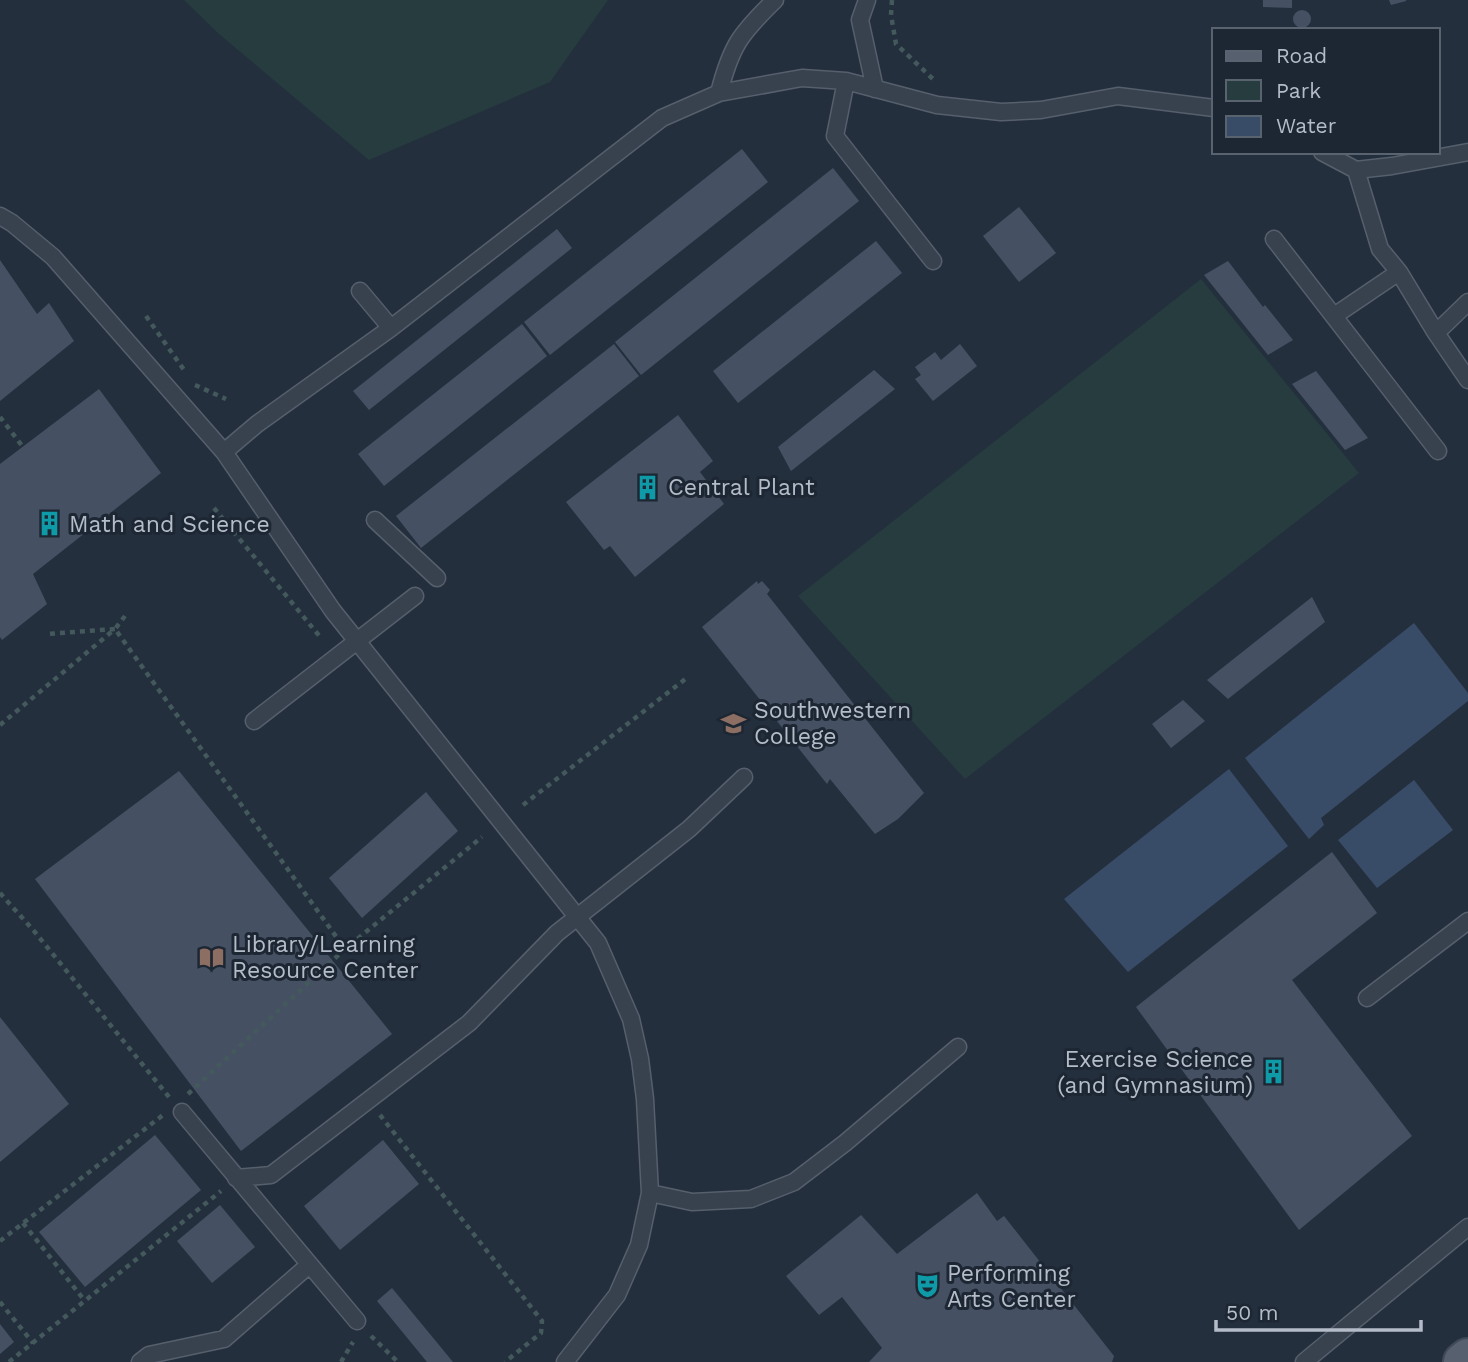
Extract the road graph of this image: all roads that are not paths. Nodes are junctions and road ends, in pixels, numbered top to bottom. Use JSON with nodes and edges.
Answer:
{"nodes":[{"id":1,"x":775,"y":0,"type":"edge"},
{"id":2,"x":867,"y":0,"type":"edge"},
{"id":3,"x":846,"y":81,"type":"junction"},
{"id":4,"x":875,"y":89,"type":"junction"},
{"id":5,"x":719,"y":93,"type":"junction"},
{"id":6,"x":1212,"y":108,"type":"edge"},
{"id":7,"x":1468,"y":152,"type":"edge"},
{"id":8,"x":1326,"y":154,"type":"edge"},
{"id":9,"x":1356,"y":170,"type":"junction"},
{"id":10,"x":0,"y":216,"type":"edge"},
{"id":11,"x":1274,"y":239,"type":"dead end"},
{"id":12,"x":933,"y":261,"type":"dead end"},
{"id":13,"x":1399,"y":272,"type":"junction"},
{"id":14,"x":360,"y":291,"type":"dead end"},
{"id":15,"x":1468,"y":302,"type":"edge"},
{"id":16,"x":1334,"y":316,"type":"junction"},
{"id":17,"x":391,"y":328,"type":"junction"},
{"id":18,"x":1436,"y":333,"type":"junction"},
{"id":19,"x":1468,"y":380,"type":"edge"},
{"id":20,"x":1438,"y":451,"type":"dead end"},
{"id":21,"x":224,"y":452,"type":"junction"},
{"id":22,"x":375,"y":520,"type":"dead end"},
{"id":23,"x":437,"y":578,"type":"dead end"},
{"id":24,"x":415,"y":596,"type":"dead end"},
{"id":25,"x":358,"y":642,"type":"junction"},
{"id":26,"x":254,"y":721,"type":"dead end"},
{"id":27,"x":744,"y":777,"type":"dead end"},
{"id":28,"x":578,"y":918,"type":"junction"},
{"id":29,"x":1468,"y":921,"type":"edge"},
{"id":30,"x":1367,"y":998,"type":"dead end"},
{"id":31,"x":958,"y":1047,"type":"dead end"},
{"id":32,"x":181,"y":1104,"type":"road end"},
{"id":33,"x":236,"y":1178,"type":"junction"},
{"id":34,"x":650,"y":1193,"type":"junction"},
{"id":35,"x":1468,"y":1227,"type":"edge"},
{"id":36,"x":309,"y":1265,"type":"junction"},
{"id":37,"x":359,"y":1324,"type":"road end"},
{"id":38,"x":1468,"y":1358,"type":"edge"},
{"id":39,"x":140,"y":1362,"type":"edge"},
{"id":40,"x":565,"y":1362,"type":"edge"},
{"id":41,"x":1304,"y":1362,"type":"edge"},
{"id":42,"x":1463,"y":1362,"type":"edge"}],
"edges":[{"from":1,"to":5,"type":"lane"},
{"from":2,"to":4,"type":"lane"},
{"from":3,"to":4,"type":"lane"},
{"from":3,"to":5,"type":"lane"},
{"from":3,"to":12,"type":"lane"},
{"from":4,"to":6,"type":"lane"},
{"from":5,"to":17,"type":"lane"},
{"from":7,"to":9,"type":"lane"},
{"from":8,"to":9,"type":"lane"},
{"from":9,"to":13,"type":"lane"},
{"from":10,"to":21,"type":"lane"},
{"from":11,"to":16,"type":"lane"},
{"from":13,"to":16,"type":"lane"},
{"from":13,"to":18,"type":"lane"},
{"from":14,"to":17,"type":"lane"},
{"from":15,"to":18,"type":"lane"},
{"from":16,"to":20,"type":"lane"},
{"from":17,"to":21,"type":"lane"},
{"from":18,"to":19,"type":"lane"},
{"from":21,"to":25,"type":"lane"},
{"from":22,"to":23,"type":"lane"},
{"from":24,"to":25,"type":"lane"},
{"from":25,"to":26,"type":"lane"},
{"from":25,"to":28,"type":"lane"},
{"from":27,"to":28,"type":"lane"},
{"from":28,"to":33,"type":"lane"},
{"from":28,"to":34,"type":"lane"},
{"from":29,"to":30,"type":"lane"},
{"from":31,"to":34,"type":"lane"},
{"from":32,"to":33,"type":"lane"},
{"from":33,"to":36,"type":"lane"},
{"from":34,"to":40,"type":"lane"},
{"from":35,"to":41,"type":"lane"},
{"from":36,"to":37,"type":"lane"},
{"from":36,"to":39,"type":"lane"},
{"from":38,"to":42,"type":"main road"}]}
